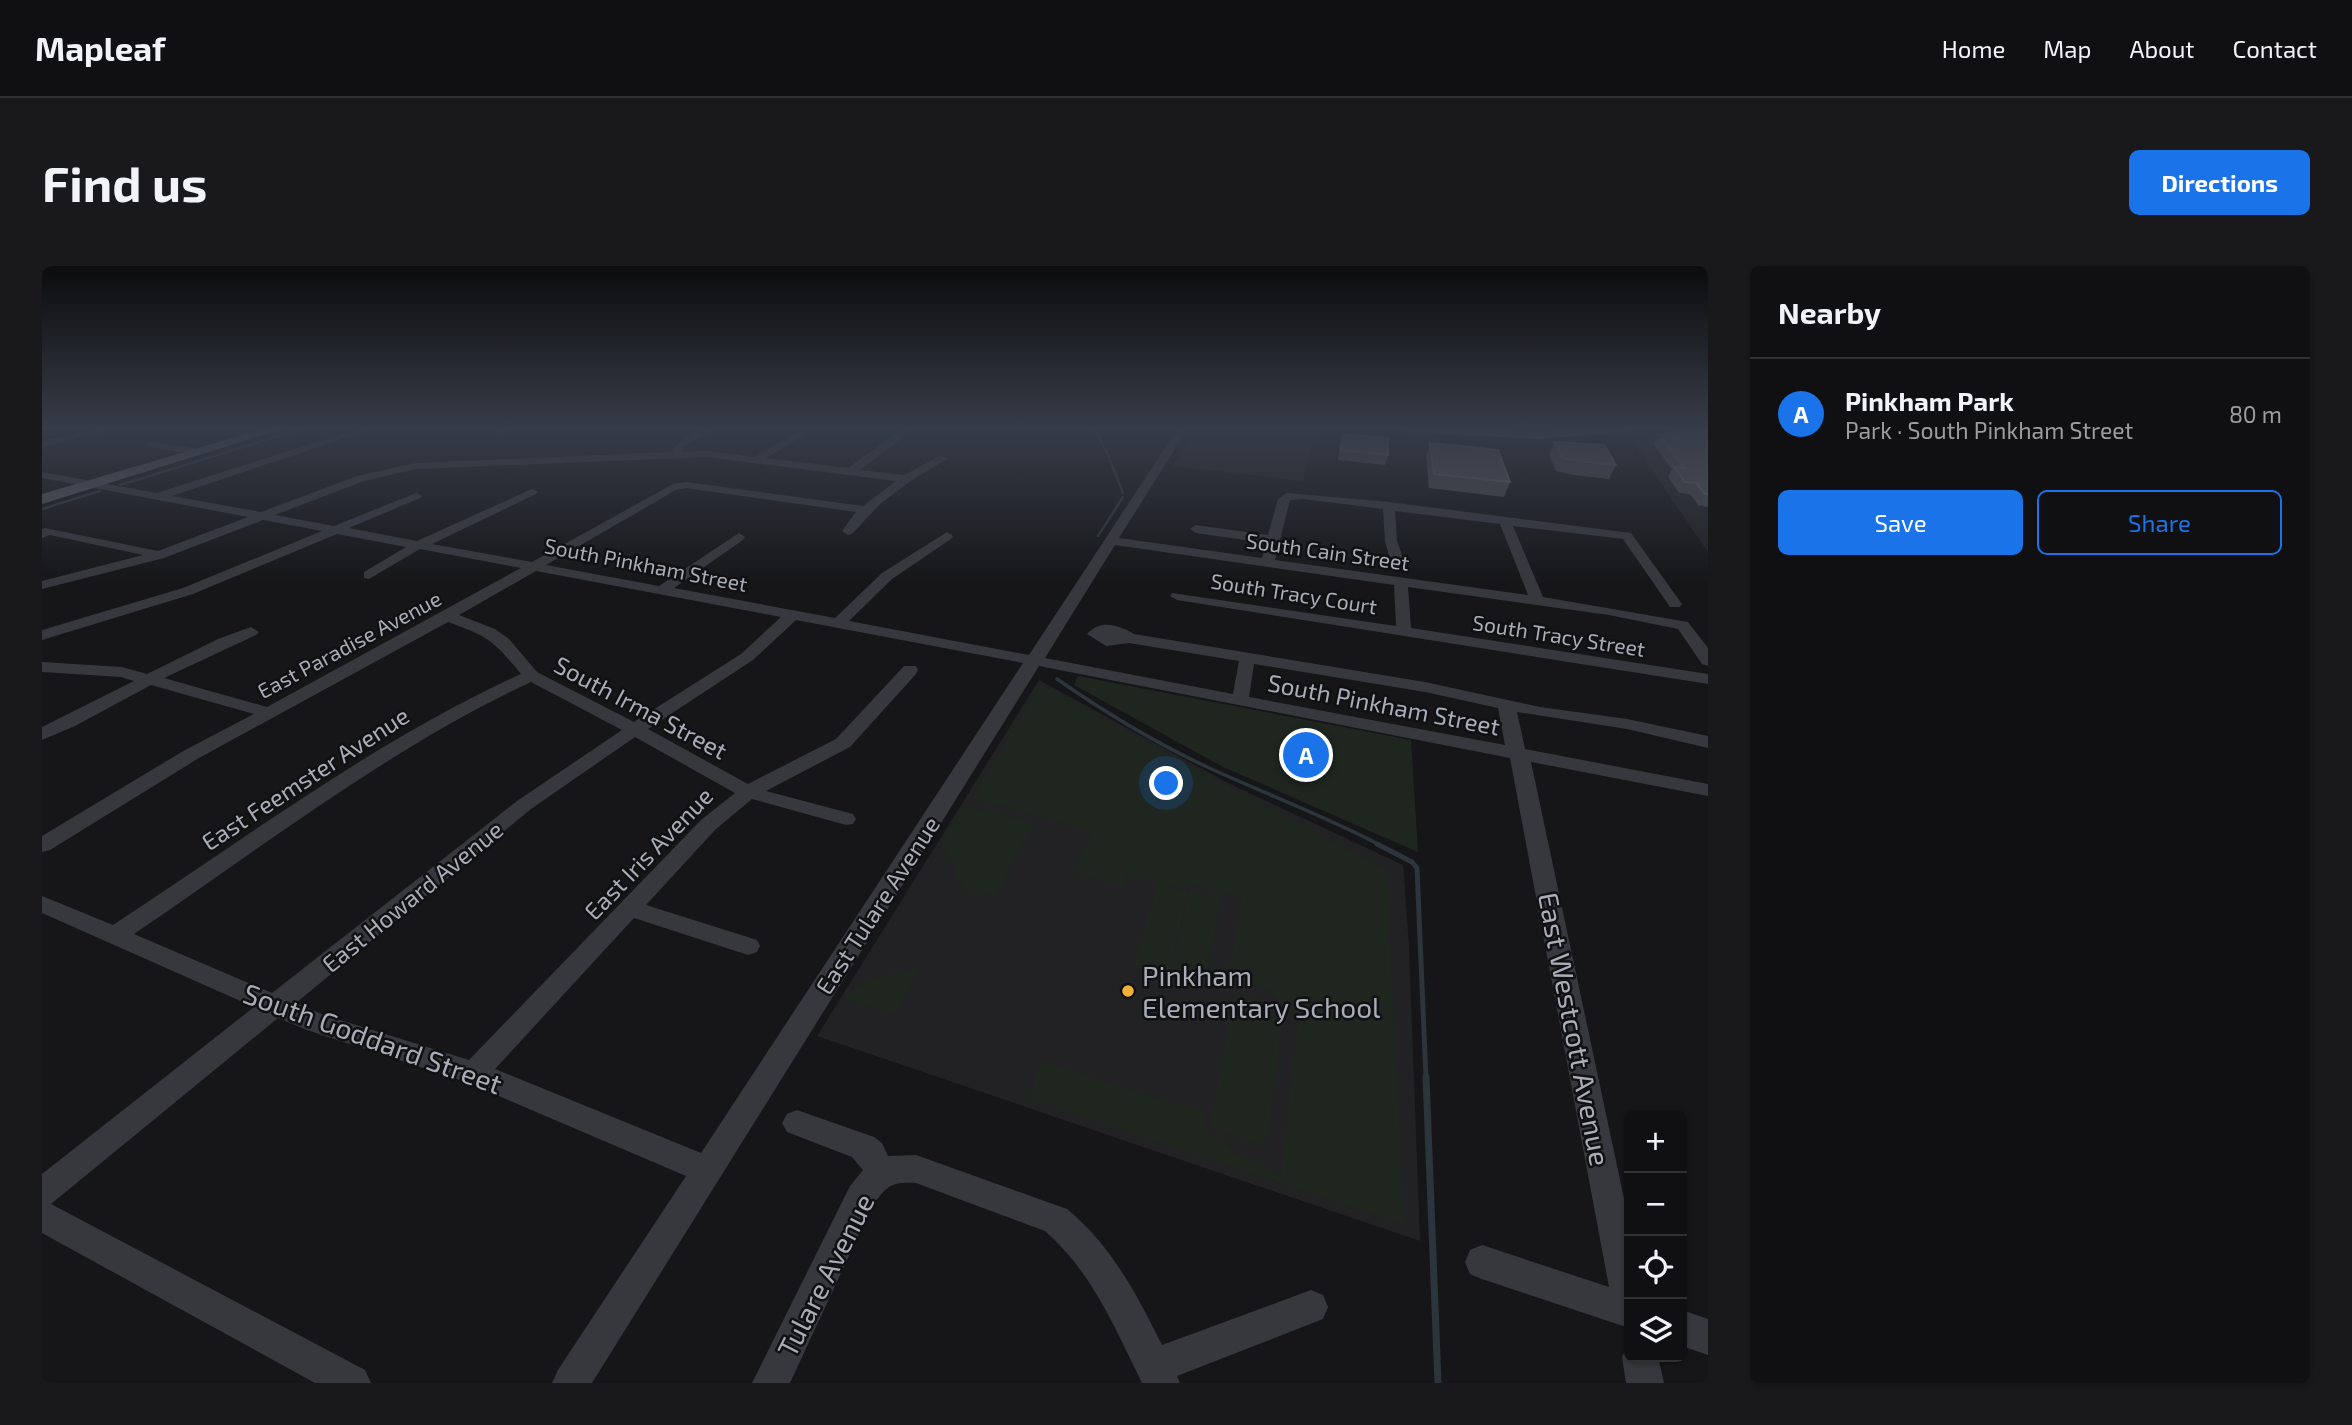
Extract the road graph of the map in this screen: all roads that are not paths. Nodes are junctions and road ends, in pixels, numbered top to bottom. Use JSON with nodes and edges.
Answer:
{"nodes":[{"id":1,"x":70,"y":480,"type":"edge"},
{"id":2,"x":105,"y":480,"type":"edge"},
{"id":3,"x":207,"y":480,"type":"edge"},
{"id":4,"x":355,"y":480,"type":"edge"},
{"id":5,"x":904,"y":480,"type":"edge"},
{"id":6,"x":1150,"y":480,"type":"edge"},
{"id":7,"x":92,"y":484,"type":"junction"},
{"id":8,"x":531,"y":492,"type":"dead end"},
{"id":9,"x":157,"y":496,"type":"junction"},
{"id":10,"x":416,"y":496,"type":"dead end"},
{"id":11,"x":42,"y":499,"type":"edge"},
{"id":12,"x":1389,"y":506,"type":"junction"},
{"id":13,"x":863,"y":510,"type":"junction"},
{"id":14,"x":261,"y":516,"type":"junction"},
{"id":15,"x":1505,"y":520,"type":"junction"},
{"id":16,"x":1196,"y":529,"type":"dead end"},
{"id":17,"x":336,"y":530,"type":"junction"},
{"id":18,"x":848,"y":531,"type":"dead end"},
{"id":19,"x":46,"y":533,"type":"edge"},
{"id":20,"x":947,"y":536,"type":"dead end"},
{"id":21,"x":739,"y":537,"type":"dead end"},
{"id":22,"x":1273,"y":540,"type":"junction"},
{"id":23,"x":1111,"y":541,"type":"junction"},
{"id":24,"x":419,"y":545,"type":"junction"},
{"id":25,"x":159,"y":555,"type":"junction"},
{"id":26,"x":1267,"y":564,"type":"junction"},
{"id":27,"x":534,"y":566,"type":"junction"},
{"id":28,"x":1399,"y":566,"type":"dead end"},
{"id":29,"x":369,"y":575,"type":"dead end"},
{"id":30,"x":1401,"y":583,"type":"junction"},
{"id":31,"x":42,"y":585,"type":"edge"},
{"id":32,"x":662,"y":590,"type":"junction"},
{"id":33,"x":1177,"y":596,"type":"dead end"},
{"id":34,"x":1538,"y":603,"type":"junction"},
{"id":35,"x":1675,"y":604,"type":"dead end"},
{"id":36,"x":792,"y":615,"type":"junction"},
{"id":37,"x":446,"y":616,"type":"junction"},
{"id":38,"x":838,"y":623,"type":"junction"},
{"id":39,"x":1404,"y":631,"type":"junction"},
{"id":40,"x":251,"y":632,"type":"dead end"},
{"id":41,"x":42,"y":635,"type":"edge"},
{"id":42,"x":1129,"y":638,"type":"dead end"},
{"id":43,"x":1247,"y":659,"type":"junction"},
{"id":44,"x":1708,"y":661,"type":"edge"},
{"id":45,"x":1033,"y":662,"type":"junction"},
{"id":46,"x":42,"y":667,"type":"edge"},
{"id":47,"x":910,"y":670,"type":"dead end"},
{"id":48,"x":531,"y":676,"type":"junction"},
{"id":49,"x":151,"y":678,"type":"junction"},
{"id":50,"x":1708,"y":679,"type":"edge"},
{"id":51,"x":1240,"y":701,"type":"junction"},
{"id":52,"x":1506,"y":705,"type":"junction"},
{"id":53,"x":267,"y":712,"type":"junction"},
{"id":54,"x":636,"y":729,"type":"junction"},
{"id":55,"x":42,"y":734,"type":"edge"},
{"id":56,"x":1708,"y":742,"type":"edge"},
{"id":57,"x":1518,"y":755,"type":"junction"},
{"id":58,"x":1708,"y":790,"type":"edge"},
{"id":59,"x":748,"y":792,"type":"junction"},
{"id":60,"x":846,"y":819,"type":"dead end"},
{"id":61,"x":42,"y":845,"type":"edge"},
{"id":62,"x":42,"y":904,"type":"edge"},
{"id":63,"x":630,"y":908,"type":"junction"},
{"id":64,"x":115,"y":935,"type":"junction"},
{"id":65,"x":748,"y":946,"type":"dead end"},
{"id":66,"x":276,"y":1005,"type":"junction"},
{"id":67,"x":474,"y":1073,"type":"junction"},
{"id":68,"x":797,"y":1124,"type":"dead end"},
{"id":69,"x":706,"y":1170,"type":"junction"},
{"id":70,"x":880,"y":1172,"type":"junction"},
{"id":71,"x":42,"y":1193,"type":"edge"},
{"id":72,"x":42,"y":1216,"type":"edge"},
{"id":73,"x":1482,"y":1262,"type":"dead end"},
{"id":74,"x":1628,"y":1299,"type":"edge"},
{"id":75,"x":1311,"y":1307,"type":"dead end"},
{"id":76,"x":1624,"y":1309,"type":"edge"},
{"id":77,"x":1687,"y":1330,"type":"edge"},
{"id":78,"x":1708,"y":1337,"type":"edge"},
{"id":79,"x":1641,"y":1362,"type":"edge"},
{"id":80,"x":1157,"y":1375,"type":"edge"},
{"id":81,"x":352,"y":1383,"type":"edge"},
{"id":82,"x":571,"y":1383,"type":"edge"},
{"id":83,"x":771,"y":1383,"type":"edge"},
{"id":84,"x":1645,"y":1383,"type":"edge"}],
"edges":[{"from":1,"to":7,"type":"street","name":"South Pinkham Street"},
{"from":2,"to":7,"type":"main road"},
{"from":3,"to":9,"type":"street"},
{"from":4,"to":14,"type":"street"},
{"from":5,"to":13,"type":"street"},
{"from":6,"to":23,"type":"street","name":"East Tulare Avenue"},
{"from":7,"to":9,"type":"street","name":"South Pinkham Street"},
{"from":7,"to":11,"type":"main road"},
{"from":8,"to":24,"type":"street"},
{"from":9,"to":14,"type":"street","name":"South Pinkham Street"},
{"from":10,"to":17,"type":"street"},
{"from":12,"to":15,"type":"street"},
{"from":12,"to":22,"type":"street"},
{"from":12,"to":28,"type":"street"},
{"from":13,"to":18,"type":"street"},
{"from":13,"to":27,"type":"street","name":"East Paradise Avenue"},
{"from":14,"to":17,"type":"street","name":"South Pinkham Street"},
{"from":14,"to":25,"type":"street"},
{"from":15,"to":34,"type":"street"},
{"from":15,"to":35,"type":"street"},
{"from":16,"to":22,"type":"street"},
{"from":17,"to":24,"type":"street","name":"South Pinkham Street"},
{"from":17,"to":41,"type":"street"},
{"from":19,"to":25,"type":"street"},
{"from":20,"to":38,"type":"street"},
{"from":21,"to":32,"type":"street"},
{"from":22,"to":26,"type":"street"},
{"from":23,"to":26,"type":"street","name":"South Cain Street"},
{"from":23,"to":45,"type":"street","name":"East Tulare Avenue"},
{"from":24,"to":27,"type":"street","name":"South Pinkham Street"},
{"from":24,"to":29,"type":"street"},
{"from":25,"to":31,"type":"street"},
{"from":26,"to":30,"type":"street","name":"South Cain Street"},
{"from":27,"to":32,"type":"street","name":"South Pinkham Street"},
{"from":27,"to":37,"type":"street","name":"East Paradise Avenue"},
{"from":30,"to":34,"type":"street","name":"South Cain Street"},
{"from":30,"to":39,"type":"street"},
{"from":32,"to":36,"type":"street","name":"South Pinkham Street"},
{"from":33,"to":39,"type":"street","name":"South Tracy Court"},
{"from":34,"to":44,"type":"street","name":"South Cain Street"},
{"from":36,"to":38,"type":"street","name":"South Pinkham Street"},
{"from":36,"to":54,"type":"street","name":"East Howard Avenue"},
{"from":37,"to":48,"type":"street","name":"South Irma Street"},
{"from":37,"to":53,"type":"street","name":"East Paradise Avenue"},
{"from":38,"to":45,"type":"street","name":"South Pinkham Street"},
{"from":39,"to":50,"type":"street","name":"South Tracy Street"},
{"from":40,"to":49,"type":"street"},
{"from":42,"to":43,"type":"street","name":"South Pinkham Street"},
{"from":43,"to":51,"type":"street","name":"South Pinkham Street"},
{"from":43,"to":52,"type":"street","name":"South Pinkham Street"},
{"from":45,"to":51,"type":"street","name":"South Pinkham Street"},
{"from":45,"to":69,"type":"street","name":"East Tulare Avenue"},
{"from":46,"to":49,"type":"street"},
{"from":47,"to":59,"type":"street","name":"East Iris Avenue"},
{"from":48,"to":54,"type":"street","name":"South Irma Street"},
{"from":48,"to":64,"type":"street","name":"East Feemster Avenue"},
{"from":49,"to":53,"type":"street"},
{"from":49,"to":55,"type":"street"},
{"from":51,"to":57,"type":"street","name":"South Pinkham Street"},
{"from":52,"to":56,"type":"street","name":"South Pinkham Street"},
{"from":52,"to":57,"type":"street","name":"South Pinkham Street"},
{"from":53,"to":61,"type":"street","name":"East Paradise Avenue"},
{"from":54,"to":59,"type":"street","name":"South Irma Street"},
{"from":54,"to":66,"type":"street","name":"East Howard Avenue"},
{"from":57,"to":58,"type":"street","name":"South Pinkham Street"},
{"from":57,"to":74,"type":"street","name":"East Westcott Avenue"},
{"from":59,"to":60,"type":"street","name":"South Irma Street"},
{"from":59,"to":63,"type":"street","name":"East Iris Avenue"},
{"from":62,"to":64,"type":"street","name":"South Goddard Street"},
{"from":63,"to":65,"type":"street"},
{"from":63,"to":67,"type":"street","name":"East Iris Avenue"},
{"from":64,"to":66,"type":"street","name":"South Goddard Street"},
{"from":66,"to":67,"type":"street","name":"South Goddard Street"},
{"from":66,"to":71,"type":"street","name":"East Howard Avenue"},
{"from":67,"to":69,"type":"street","name":"South Goddard Street"},
{"from":68,"to":70,"type":"street"},
{"from":69,"to":82,"type":"street","name":"East Tulare Avenue"},
{"from":70,"to":80,"type":"street","name":"Tulare Avenue"},
{"from":70,"to":83,"type":"street","name":"Tulare Avenue"},
{"from":72,"to":81,"type":"street"},
{"from":73,"to":76,"type":"street"},
{"from":75,"to":80,"type":"street"},
{"from":77,"to":78,"type":"street"},
{"from":79,"to":84,"type":"street"}]}
